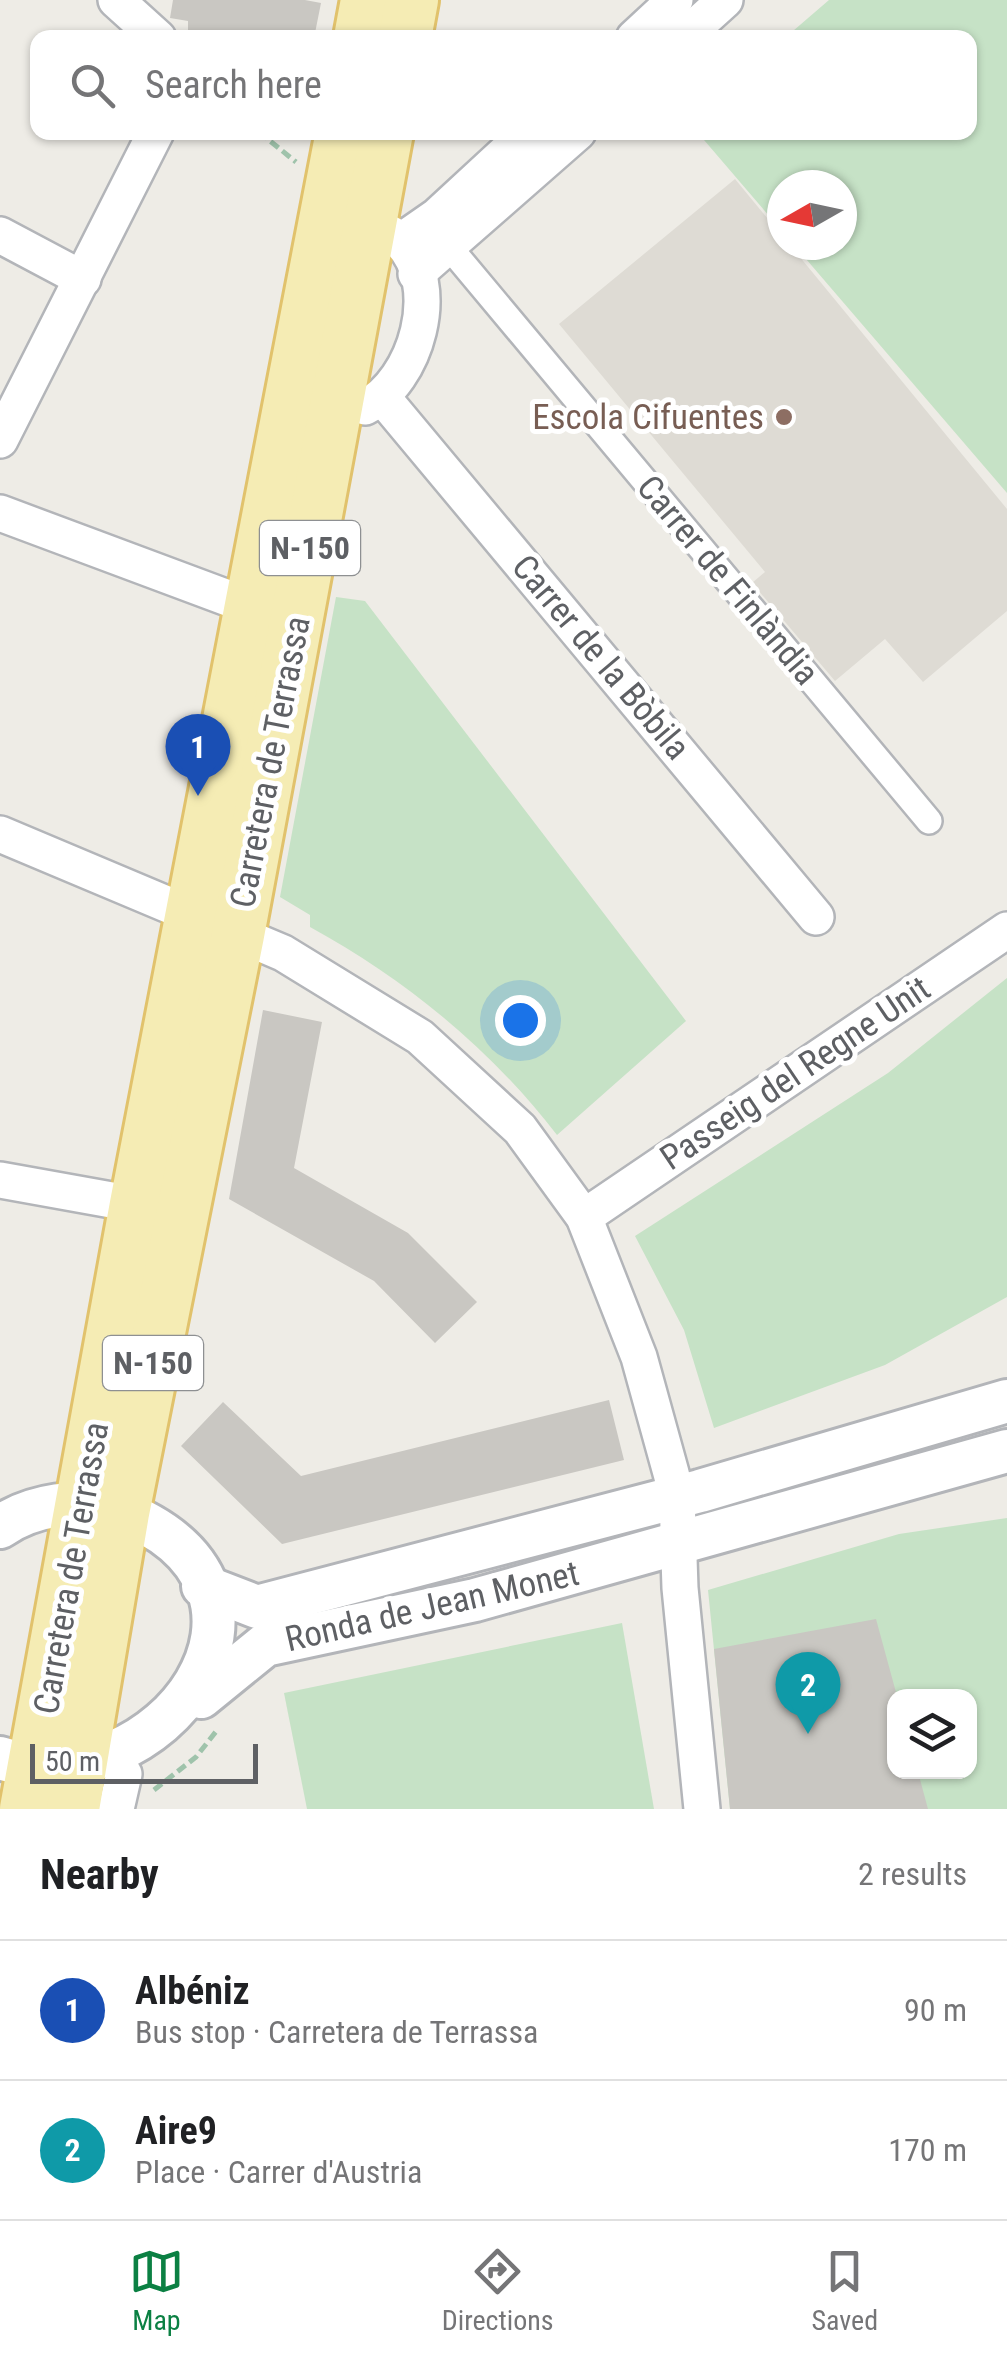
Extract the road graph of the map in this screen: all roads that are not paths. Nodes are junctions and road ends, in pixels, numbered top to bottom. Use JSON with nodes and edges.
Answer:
{"nodes":[{"id":1,"x":116,"y":0,"type":"edge"},
{"id":2,"x":367,"y":0,"type":"edge"},
{"id":3,"x":412,"y":0,"type":"edge"},
{"id":4,"x":675,"y":0,"type":"edge"},
{"id":5,"x":725,"y":0,"type":"edge"},
{"id":6,"x":149,"y":30,"type":"edge"},
{"id":7,"x":361,"y":30,"type":"edge"},
{"id":8,"x":406,"y":30,"type":"edge"},
{"id":9,"x":643,"y":30,"type":"edge"},
{"id":10,"x":693,"y":30,"type":"edge"},
{"id":11,"x":152,"y":140,"type":"edge"},
{"id":12,"x":344,"y":140,"type":"edge"},
{"id":13,"x":385,"y":140,"type":"edge"},
{"id":14,"x":519,"y":140,"type":"edge"},
{"id":15,"x":569,"y":140,"type":"edge"},
{"id":16,"x":366,"y":230,"type":"junction"},
{"id":17,"x":0,"y":235,"type":"edge"},
{"id":18,"x":450,"y":248,"type":"junction"},
{"id":19,"x":416,"y":274,"type":"junction"},
{"id":20,"x":83,"y":279,"type":"junction"},
{"id":21,"x":298,"y":375,"type":"junction"},
{"id":22,"x":359,"y":405,"type":"junction"},
{"id":23,"x":0,"y":440,"type":"edge"},
{"id":24,"x":0,"y":513,"type":"edge"},
{"id":25,"x":252,"y":607,"type":"junction"},
{"id":26,"x":929,"y":821,"type":"dead end"},
{"id":27,"x":0,"y":834,"type":"edge"},
{"id":28,"x":816,"y":917,"type":"dead end"},
{"id":29,"x":215,"y":925,"type":"junction"},
{"id":30,"x":1007,"y":930,"type":"edge"},
{"id":31,"x":0,"y":1180,"type":"edge"},
{"id":32,"x":160,"y":1208,"type":"junction"},
{"id":33,"x":584,"y":1218,"type":"junction"},
{"id":34,"x":1007,"y":1402,"type":"edge"},
{"id":35,"x":1007,"y":1450,"type":"edge"},
{"id":36,"x":678,"y":1497,"type":"junction"},
{"id":37,"x":103,"y":1509,"type":"junction"},
{"id":38,"x":0,"y":1527,"type":"edge"},
{"id":39,"x":679,"y":1545,"type":"junction"},
{"id":40,"x":203,"y":1586,"type":"junction"},
{"id":41,"x":201,"y":1697,"type":"junction"},
{"id":42,"x":52,"y":1789,"type":"edge"},
{"id":43,"x":702,"y":1809,"type":"edge"}],
"edges":[{"from":1,"to":6,"type":"street"},
{"from":2,"to":7,"type":"main road"},
{"from":3,"to":8,"type":"main road"},
{"from":4,"to":9,"type":"street"},
{"from":5,"to":10,"type":"street"},
{"from":11,"to":20,"type":"street"},
{"from":12,"to":16,"type":"main road","name":"Carretera de Terrassa","number":"N-150"},
{"from":13,"to":16,"type":"main road","name":"Carretera de Terrassa","number":"N-150"},
{"from":14,"to":16,"type":"street"},
{"from":15,"to":18,"type":"street"},
{"from":16,"to":19,"type":"street","name":"Carretera de Terrassa"},
{"from":16,"to":21,"type":"main road","name":"Carretera de Terrassa","number":"N-150"},
{"from":16,"to":22,"type":"main road","name":"Carretera de Terrassa","number":"N-150"},
{"from":17,"to":20,"type":"street"},
{"from":18,"to":19,"type":"street"},
{"from":18,"to":26,"type":"street","name":"Carrer de Finlàndia"},
{"from":19,"to":22,"type":"street","name":"Carretera de Terrassa"},
{"from":20,"to":23,"type":"street"},
{"from":21,"to":22,"type":"street"},
{"from":21,"to":25,"type":"main road","name":"Carretera de Terrassa","number":"N-150"},
{"from":22,"to":28,"type":"street","name":"Carrer de la Bòbila"},
{"from":22,"to":29,"type":"main road","name":"Carretera de Terrassa","number":"N-150"},
{"from":24,"to":25,"type":"street"},
{"from":25,"to":29,"type":"main road","name":"Carretera de Terrassa","number":"N-150"},
{"from":27,"to":29,"type":"street"},
{"from":29,"to":32,"type":"main road","name":"Carretera de Terrassa","number":"N-150"},
{"from":29,"to":32,"type":"main road","name":"Carretera de Terrassa","number":"N-150"},
{"from":29,"to":33,"type":"street"},
{"from":30,"to":33,"type":"street","name":"Passeig del Regne Unit"},
{"from":31,"to":32,"type":"street"},
{"from":32,"to":37,"type":"main road","name":"Carretera de Terrassa","number":"N-150"},
{"from":33,"to":36,"type":"street"},
{"from":34,"to":36,"type":"street","name":"Ronda de Jean Monet"},
{"from":35,"to":39,"type":"street","name":"Ronda de Jean Monet"},
{"from":36,"to":39,"type":"street"},
{"from":36,"to":40,"type":"street","name":"Ronda de Jean Monet"},
{"from":37,"to":38,"type":"street"},
{"from":37,"to":40,"type":"street"},
{"from":37,"to":42,"type":"main road","name":"Carretera de Terrassa","number":"N-150"},
{"from":39,"to":41,"type":"street","name":"Ronda de Jean Monet"},
{"from":39,"to":43,"type":"street"},
{"from":40,"to":41,"type":"street"},
{"from":41,"to":42,"type":"street"}]}
